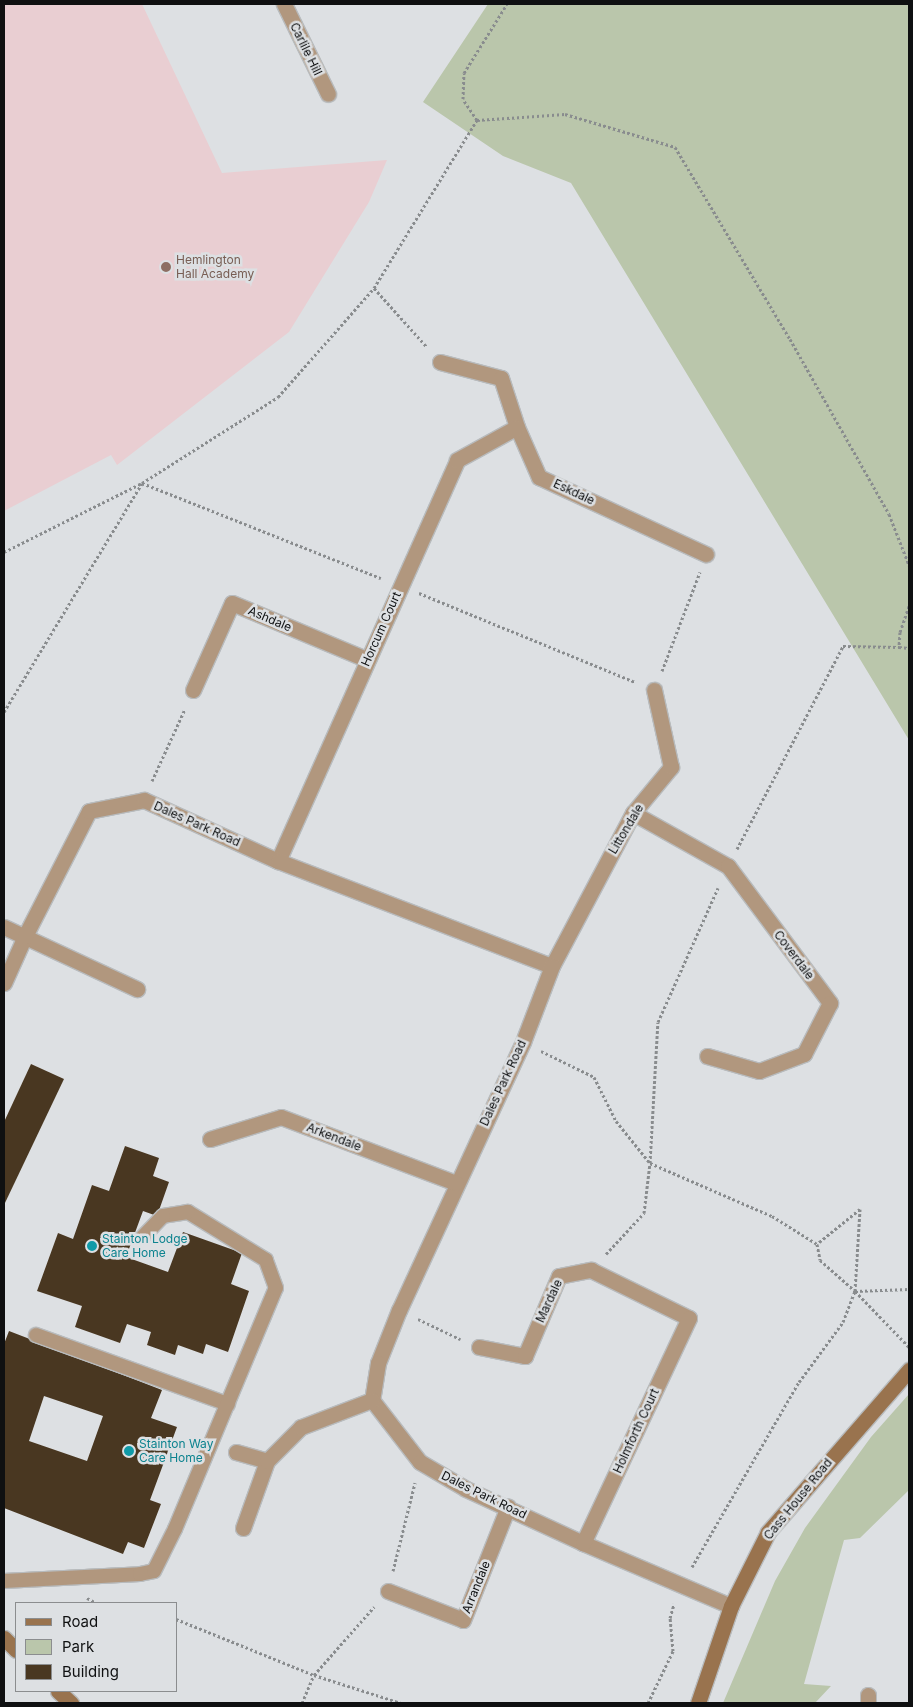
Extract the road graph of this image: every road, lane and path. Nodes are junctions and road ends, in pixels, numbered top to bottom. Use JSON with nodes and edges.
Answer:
{"nodes":[{"id":1,"x":284,"y":4,"type":"edge"},
{"id":2,"x":508,"y":4,"type":"edge"},
{"id":3,"x":328,"y":94,"type":"dead end"},
{"id":4,"x":477,"y":120,"type":"junction"},
{"id":5,"x":374,"y":288,"type":"junction"},
{"id":6,"x":440,"y":362,"type":"joint"},
{"id":7,"x":517,"y":427,"type":"junction"},
{"id":8,"x":142,"y":483,"type":"junction"},
{"id":9,"x":4,"y":552,"type":"edge"},
{"id":10,"x":706,"y":554,"type":"joint"},
{"id":11,"x":909,"y":565,"type":"edge"},
{"id":12,"x":401,"y":586,"type":"junction"},
{"id":13,"x":909,"y":606,"type":"edge"},
{"id":14,"x":899,"y":647,"type":"junction"},
{"id":15,"x":909,"y":648,"type":"edge"},
{"id":16,"x":368,"y":660,"type":"junction"},
{"id":17,"x":193,"y":690,"type":"joint"},
{"id":18,"x":654,"y":690,"type":"junction"},
{"id":19,"x":4,"y":712,"type":"edge"},
{"id":20,"x":144,"y":800,"type":"junction"},
{"id":21,"x":632,"y":814,"type":"junction"},
{"id":22,"x":278,"y":861,"type":"junction"},
{"id":23,"x":728,"y":866,"type":"junction"},
{"id":24,"x":4,"y":927,"type":"edge"},
{"id":25,"x":25,"y":936,"type":"junction"},
{"id":26,"x":552,"y":966,"type":"junction"},
{"id":27,"x":4,"y":983,"type":"edge"},
{"id":28,"x":137,"y":989,"type":"dead end"},
{"id":29,"x":523,"y":1042,"type":"junction"},
{"id":30,"x":707,"y":1056,"type":"dead end"},
{"id":31,"x":210,"y":1139,"type":"dead end"},
{"id":32,"x":650,"y":1163,"type":"junction"},
{"id":33,"x":456,"y":1183,"type":"junction"},
{"id":34,"x":143,"y":1237,"type":"dead end"},
{"id":35,"x":817,"y":1244,"type":"junction"},
{"id":36,"x":591,"y":1270,"type":"junction"},
{"id":37,"x":909,"y":1289,"type":"edge"},
{"id":38,"x":855,"y":1291,"type":"junction"},
{"id":39,"x":399,"y":1310,"type":"junction"},
{"id":40,"x":36,"y":1335,"type":"dead end"},
{"id":41,"x":479,"y":1347,"type":"joint"},
{"id":42,"x":909,"y":1347,"type":"edge"},
{"id":43,"x":909,"y":1370,"type":"edge"},
{"id":44,"x":372,"y":1400,"type":"junction"},
{"id":45,"x":228,"y":1404,"type":"junction"},
{"id":46,"x":236,"y":1452,"type":"dead end"},
{"id":47,"x":267,"y":1461,"type":"junction"},
{"id":48,"x":508,"y":1507,"type":"junction"},
{"id":49,"x":243,"y":1528,"type":"dead end"},
{"id":50,"x":583,"y":1544,"type":"junction"},
{"id":51,"x":4,"y":1581,"type":"edge"},
{"id":52,"x":681,"y":1585,"type":"junction"},
{"id":53,"x":388,"y":1591,"type":"dead end"},
{"id":54,"x":731,"y":1606,"type":"junction"},
{"id":55,"x":178,"y":1620,"type":"edge"},
{"id":56,"x":4,"y":1638,"type":"edge"},
{"id":57,"x":15,"y":1649,"type":"edge"},
{"id":58,"x":314,"y":1675,"type":"junction"},
{"id":59,"x":59,"y":1692,"type":"edge"},
{"id":60,"x":71,"y":1703,"type":"edge"},
{"id":61,"x":302,"y":1703,"type":"edge"},
{"id":62,"x":401,"y":1703,"type":"edge"},
{"id":63,"x":648,"y":1703,"type":"edge"},
{"id":64,"x":698,"y":1703,"type":"edge"}],
"edges":[{"from":1,"to":3,"type":"street","name":"Carlile Hill"},
{"from":2,"to":4,"type":"path"},
{"from":4,"to":5,"type":"path"},
{"from":4,"to":11,"type":"path"},
{"from":5,"to":6,"type":"path"},
{"from":5,"to":8,"type":"path"},
{"from":6,"to":7,"type":"street","name":"Eskdale"},
{"from":7,"to":10,"type":"street","name":"Eskdale"},
{"from":7,"to":12,"type":"street","name":"Horcum Court"},
{"from":8,"to":9,"type":"path"},
{"from":8,"to":12,"type":"path"},
{"from":8,"to":19,"type":"path"},
{"from":10,"to":18,"type":"path"},
{"from":12,"to":16,"type":"street","name":"Horcum Court"},
{"from":12,"to":18,"type":"path"},
{"from":13,"to":14,"type":"path"},
{"from":14,"to":15,"type":"path"},
{"from":14,"to":23,"type":"path"},
{"from":16,"to":17,"type":"street","name":"Ashdale"},
{"from":16,"to":22,"type":"street","name":"Horcum Court"},
{"from":17,"to":20,"type":"path"},
{"from":18,"to":21,"type":"street","name":"Littondale"},
{"from":20,"to":22,"type":"street","name":"Dales Park Road"},
{"from":20,"to":25,"type":"street","name":"Dales Park Road"},
{"from":21,"to":23,"type":"street","name":"Coverdale"},
{"from":21,"to":26,"type":"street","name":"Littondale"},
{"from":22,"to":26,"type":"street","name":"Dales Park Road"},
{"from":23,"to":30,"type":"street","name":"Coverdale"},
{"from":23,"to":32,"type":"path"},
{"from":24,"to":25,"type":"street"},
{"from":25,"to":27,"type":"street"},
{"from":25,"to":28,"type":"street"},
{"from":26,"to":29,"type":"street","name":"Dales Park Road"},
{"from":29,"to":32,"type":"path"},
{"from":29,"to":33,"type":"street","name":"Dales Park Road"},
{"from":31,"to":33,"type":"street","name":"Arkendale"},
{"from":32,"to":35,"type":"path"},
{"from":32,"to":36,"type":"path"},
{"from":33,"to":39,"type":"street","name":"Dales Park Road"},
{"from":34,"to":45,"type":"lane"},
{"from":35,"to":38,"type":"path"},
{"from":35,"to":38,"type":"path"},
{"from":36,"to":41,"type":"street","name":"Mardale"},
{"from":36,"to":50,"type":"street","name":"Holmforth Court"},
{"from":37,"to":38,"type":"path"},
{"from":38,"to":42,"type":"path"},
{"from":38,"to":52,"type":"path"},
{"from":39,"to":41,"type":"path"},
{"from":39,"to":44,"type":"street","name":"Dales Park Road"},
{"from":40,"to":45,"type":"lane"},
{"from":43,"to":54,"type":"street","name":"Cass House Road"},
{"from":44,"to":47,"type":"street"},
{"from":44,"to":48,"type":"street","name":"Dales Park Road"},
{"from":45,"to":51,"type":"lane"},
{"from":46,"to":47,"type":"street"},
{"from":47,"to":49,"type":"street"},
{"from":48,"to":50,"type":"street","name":"Dales Park Road"},
{"from":48,"to":53,"type":"street","name":"Arrandale"},
{"from":50,"to":52,"type":"street","name":"Dales Park Road"},
{"from":52,"to":54,"type":"street","name":"Dales Park Road"},
{"from":52,"to":63,"type":"path"},
{"from":54,"to":64,"type":"street","name":"Cass House Road"},
{"from":55,"to":58,"type":"path"},
{"from":56,"to":57,"type":"street"},
{"from":58,"to":61,"type":"path"},
{"from":58,"to":62,"type":"path"},
{"from":59,"to":60,"type":"street"}]}
